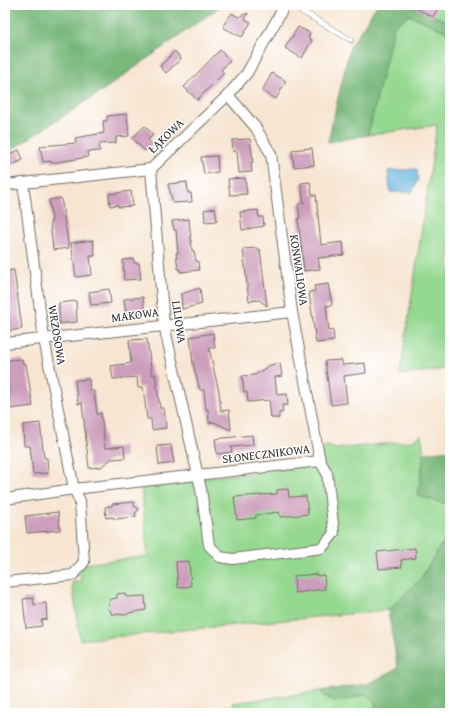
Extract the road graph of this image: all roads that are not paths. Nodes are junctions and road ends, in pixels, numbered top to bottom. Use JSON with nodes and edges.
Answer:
{"nodes":[{"id":1,"x":286,"y":5,"type":"edge"},
{"id":2,"x":291,"y":5,"type":"edge"},
{"id":3,"x":351,"y":40,"type":"dead end"},
{"id":4,"x":228,"y":95,"type":"junction"},
{"id":5,"x":151,"y":168,"type":"junction"},
{"id":6,"x":23,"y":183,"type":"junction"},
{"id":7,"x":5,"y":185,"type":"edge"},
{"id":8,"x":292,"y":312,"type":"junction"},
{"id":9,"x":164,"y":325,"type":"junction"},
{"id":10,"x":44,"y":339,"type":"junction"},
{"id":11,"x":5,"y":343,"type":"edge"},
{"id":12,"x":320,"y":461,"type":"junction"},
{"id":13,"x":197,"y":476,"type":"junction"},
{"id":14,"x":74,"y":489,"type":"junction"},
{"id":15,"x":5,"y":499,"type":"edge"},
{"id":16,"x":5,"y":582,"type":"edge"}],
"edges":[{"from":1,"to":4,"type":"street","name":"ŁĄKOWA"},
{"from":2,"to":3,"type":"lane"},
{"from":4,"to":5,"type":"street","name":"ŁĄKOWA"},
{"from":4,"to":8,"type":"street","name":"KONWALIOWA"},
{"from":5,"to":6,"type":"street","name":"ŁĄKOWA"},
{"from":5,"to":9,"type":"street","name":"LILIOWA"},
{"from":6,"to":7,"type":"street","name":"ŁĄKOWA"},
{"from":6,"to":10,"type":"street","name":"WRZOSOWA"},
{"from":8,"to":9,"type":"street","name":"MAKOWA"},
{"from":8,"to":12,"type":"street","name":"KONWALIOWA"},
{"from":9,"to":10,"type":"street","name":"MAKOWA"},
{"from":9,"to":13,"type":"street","name":"LILIOWA"},
{"from":10,"to":11,"type":"street","name":"MAKOWA"},
{"from":10,"to":14,"type":"street","name":"WRZOSOWA"},
{"from":12,"to":13,"type":"street","name":"SŁONECZNIKOWA"},
{"from":12,"to":13,"type":"street","name":"SŁONECZNIKOWA"},
{"from":13,"to":14,"type":"street","name":"SŁONECZNIKOWA"},
{"from":14,"to":15,"type":"street","name":"SŁONECZNIKOWA"},
{"from":14,"to":16,"type":"street","name":"WRZOSOWA"}]}
